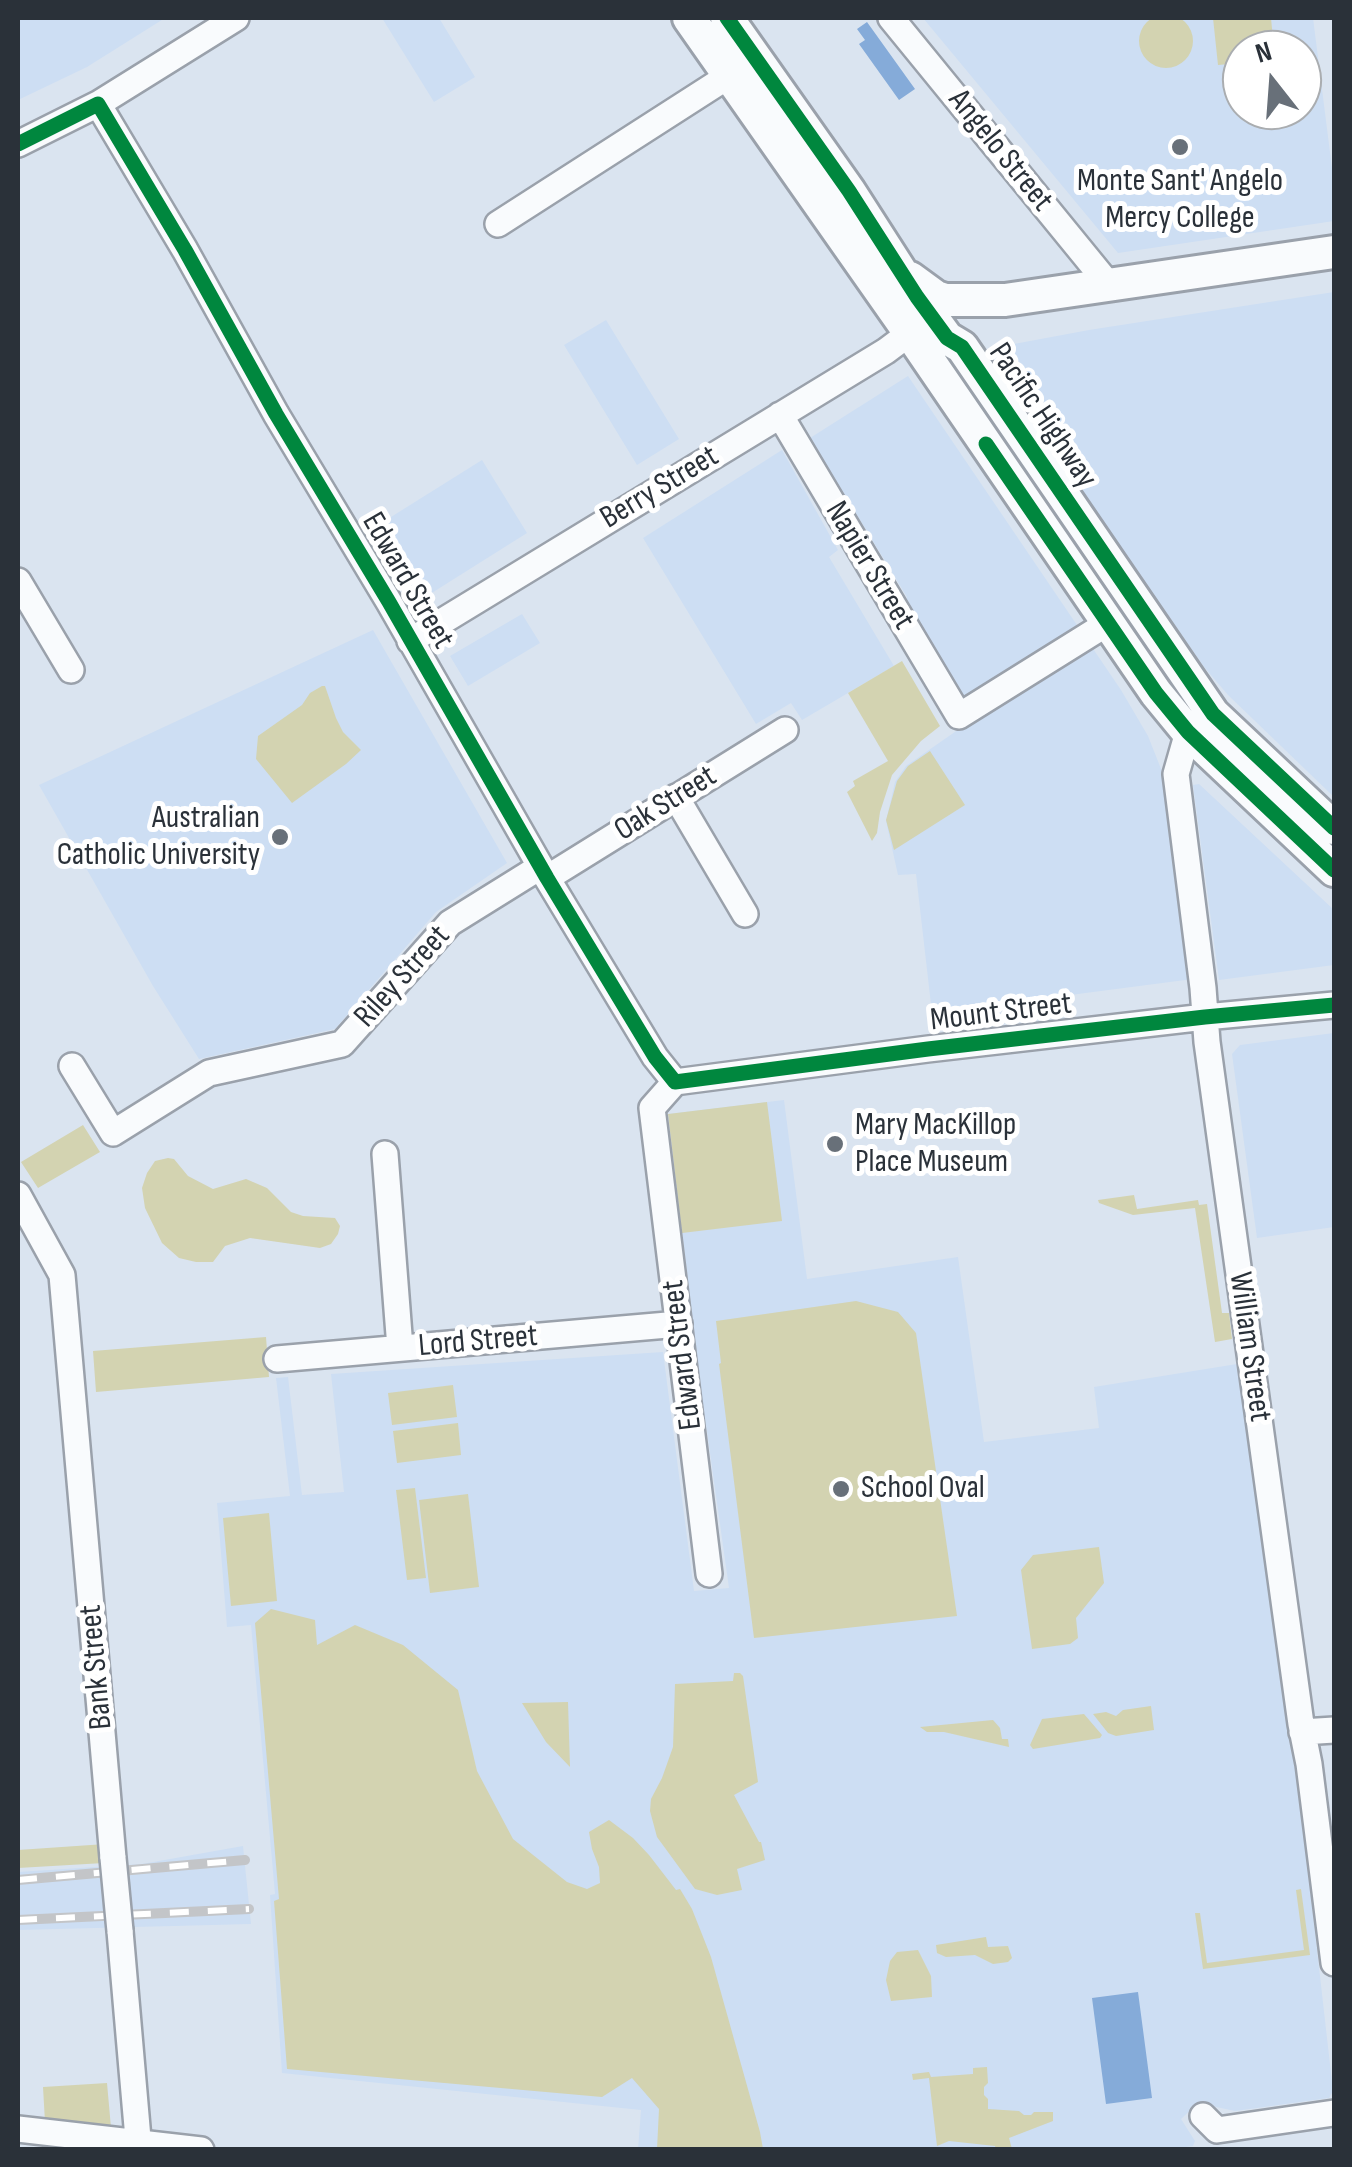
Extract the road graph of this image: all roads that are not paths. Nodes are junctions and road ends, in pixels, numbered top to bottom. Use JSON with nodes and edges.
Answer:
{"nodes":[{"id":1,"x":236,"y":18,"type":"edge"},
{"id":2,"x":689,"y":18,"type":"edge"},
{"id":3,"x":727,"y":18,"type":"edge"},
{"id":4,"x":891,"y":18,"type":"edge"},
{"id":5,"x":730,"y":75,"type":"junction"},
{"id":6,"x":98,"y":104,"type":"junction"},
{"id":7,"x":18,"y":144,"type":"edge"},
{"id":8,"x":498,"y":224,"type":"dead end"},
{"id":9,"x":1334,"y":252,"type":"edge"},
{"id":10,"x":899,"y":268,"type":"junction"},
{"id":11,"x":1109,"y":286,"type":"junction"},
{"id":12,"x":1004,"y":300,"type":"junction"},
{"id":13,"x":910,"y":333,"type":"junction"},
{"id":14,"x":948,"y":338,"type":"junction"},
{"id":15,"x":780,"y":415,"type":"junction"},
{"id":16,"x":986,"y":444,"type":"junction"},
{"id":17,"x":18,"y":582,"type":"edge"},
{"id":18,"x":1108,"y":622,"type":"junction"},
{"id":19,"x":410,"y":641,"type":"junction"},
{"id":20,"x":70,"y":670,"type":"dead end"},
{"id":21,"x":785,"y":730,"type":"dead end"},
{"id":22,"x":1188,"y":732,"type":"junction"},
{"id":23,"x":676,"y":798,"type":"junction"},
{"id":24,"x":1334,"y":828,"type":"edge"},
{"id":25,"x":1334,"y":870,"type":"edge"},
{"id":26,"x":543,"y":873,"type":"junction"},
{"id":27,"x":745,"y":914,"type":"dead end"},
{"id":28,"x":1334,"y":1005,"type":"edge"},
{"id":29,"x":1206,"y":1017,"type":"junction"},
{"id":30,"x":72,"y":1066,"type":"dead end"},
{"id":31,"x":675,"y":1082,"type":"junction"},
{"id":32,"x":386,"y":1154,"type":"dead end"},
{"id":33,"x":18,"y":1195,"type":"edge"},
{"id":34,"x":679,"y":1324,"type":"junction"},
{"id":35,"x":400,"y":1348,"type":"junction"},
{"id":36,"x":278,"y":1360,"type":"dead end"},
{"id":37,"x":709,"y":1574,"type":"dead end"},
{"id":38,"x":1334,"y":1730,"type":"edge"},
{"id":39,"x":1302,"y":1732,"type":"junction"},
{"id":40,"x":1334,"y":1963,"type":"edge"},
{"id":41,"x":1334,"y":2113,"type":"edge"},
{"id":42,"x":1203,"y":2116,"type":"dead end"},
{"id":43,"x":18,"y":2129,"type":"edge"},
{"id":44,"x":139,"y":2146,"type":"edge"},
{"id":45,"x":201,"y":2150,"type":"edge"}],
"edges":[{"from":1,"to":6,"type":"street"},
{"from":2,"to":5,"type":"main road","name":"Pacific Highway"},
{"from":3,"to":10,"type":"main road","name":"Pacific Highway"},
{"from":4,"to":11,"type":"street","name":"Angelo Street"},
{"from":5,"to":8,"type":"street"},
{"from":5,"to":13,"type":"main road","name":"Pacific Highway"},
{"from":6,"to":7,"type":"street"},
{"from":6,"to":19,"type":"street","name":"Edward Street"},
{"from":9,"to":11,"type":"main road"},
{"from":10,"to":12,"type":"main road"},
{"from":10,"to":14,"type":"main road","name":"Pacific Highway"},
{"from":11,"to":12,"type":"main road"},
{"from":12,"to":14,"type":"main road"},
{"from":13,"to":15,"type":"street","name":"Berry Street"},
{"from":13,"to":16,"type":"main road","name":"Pacific Highway"},
{"from":14,"to":16,"type":"main road","name":"Pacific Highway"},
{"from":14,"to":24,"type":"main road","name":"Pacific Highway"},
{"from":15,"to":18,"type":"street","name":"Napier Street"},
{"from":15,"to":19,"type":"street","name":"Berry Street"},
{"from":16,"to":18,"type":"main road","name":"Pacific Highway"},
{"from":17,"to":20,"type":"street"},
{"from":18,"to":22,"type":"main road","name":"Pacific Highway"},
{"from":19,"to":26,"type":"street","name":"Edward Street"},
{"from":21,"to":23,"type":"street","name":"Oak Street"},
{"from":22,"to":25,"type":"main road","name":"Pacific Highway"},
{"from":22,"to":29,"type":"street","name":"William Street"},
{"from":23,"to":26,"type":"street","name":"Oak Street"},
{"from":23,"to":27,"type":"street"},
{"from":26,"to":30,"type":"street","name":"Riley Street"},
{"from":26,"to":31,"type":"street","name":"Edward Street"},
{"from":28,"to":29,"type":"street","name":"Mount Street"},
{"from":29,"to":31,"type":"street","name":"Mount Street"},
{"from":29,"to":39,"type":"street","name":"William Street"},
{"from":31,"to":34,"type":"street","name":"Edward Street"},
{"from":32,"to":35,"type":"street"},
{"from":33,"to":44,"type":"street","name":"Bank Street","bridge":true},
{"from":34,"to":35,"type":"street","name":"Lord Street"},
{"from":34,"to":37,"type":"street","name":"Edward Street"},
{"from":35,"to":36,"type":"street","name":"Lord Street"},
{"from":38,"to":39,"type":"street"},
{"from":39,"to":40,"type":"street","name":"William Street"},
{"from":41,"to":42,"type":"street"},
{"from":43,"to":44,"type":"street"},
{"from":44,"to":45,"type":"street"}]}
